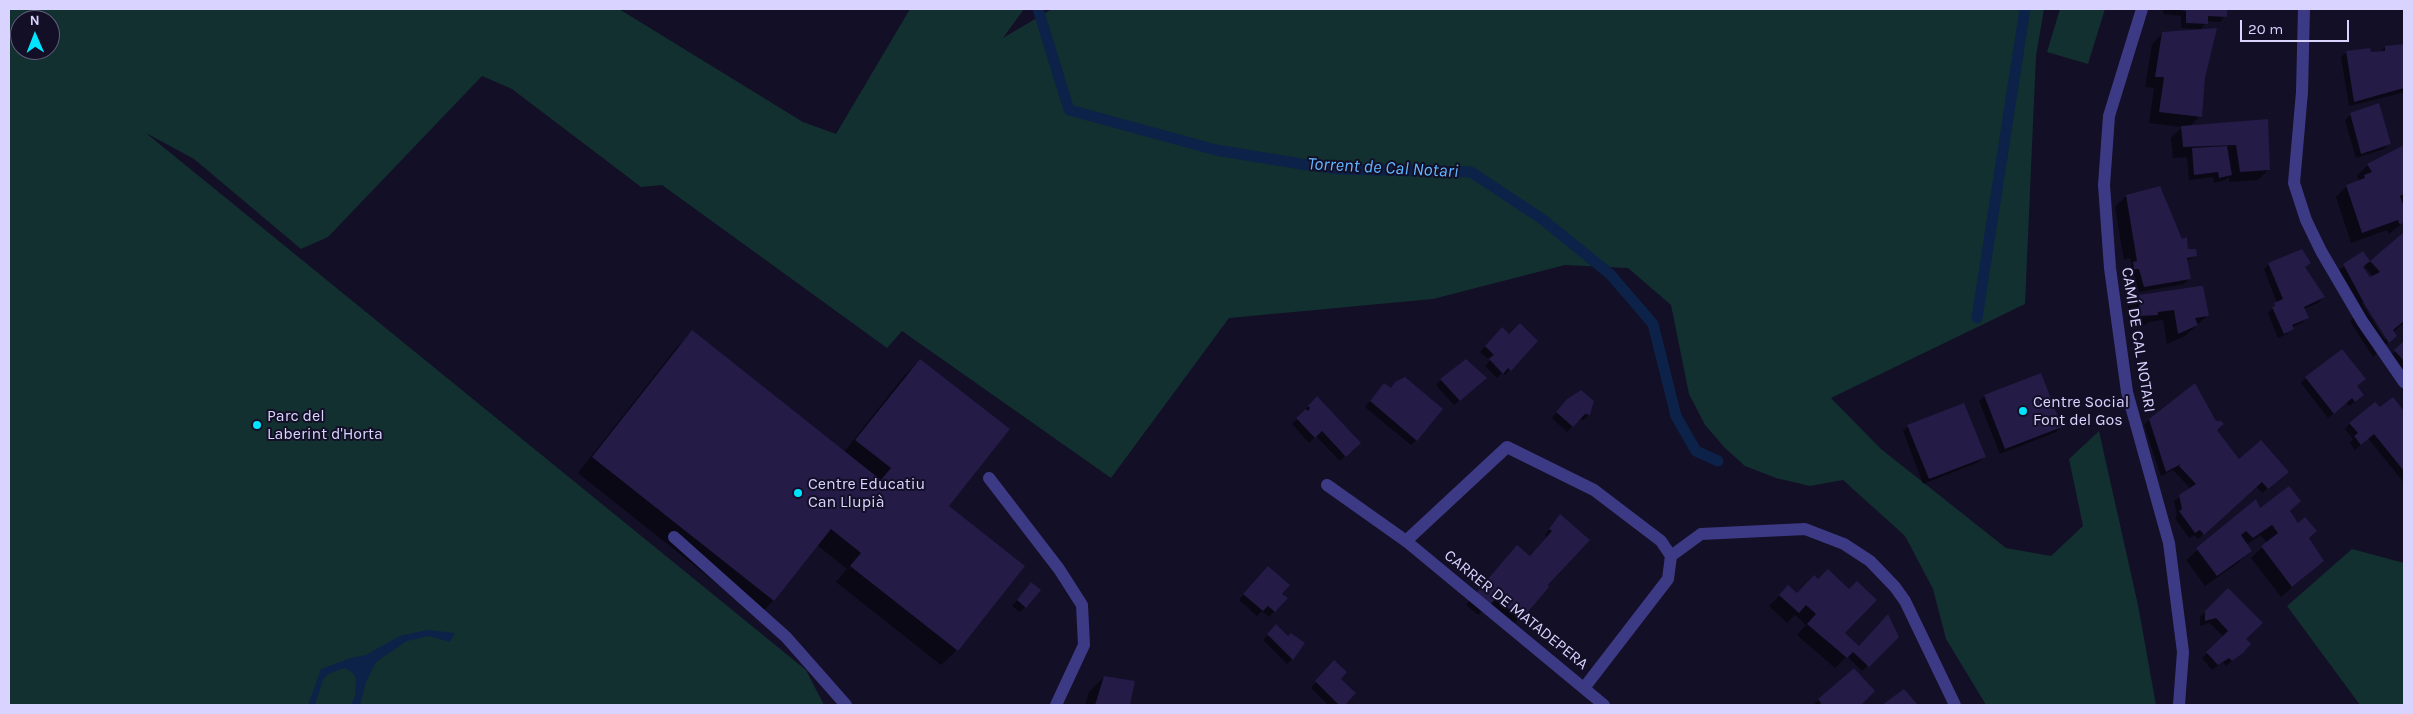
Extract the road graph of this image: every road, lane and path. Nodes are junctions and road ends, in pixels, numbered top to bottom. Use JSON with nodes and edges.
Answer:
{"nodes":[{"id":1,"x":2142,"y":9,"type":"edge"},
{"id":2,"x":2304,"y":9,"type":"edge"},
{"id":3,"x":2404,"y":382,"type":"edge"},
{"id":4,"x":989,"y":478,"type":"dead end"},
{"id":5,"x":1327,"y":485,"type":"dead end"},
{"id":6,"x":674,"y":537,"type":"dead end"},
{"id":7,"x":1406,"y":541,"type":"junction"},
{"id":8,"x":1670,"y":556,"type":"junction"},
{"id":9,"x":1584,"y":688,"type":"junction"},
{"id":10,"x":846,"y":705,"type":"edge"},
{"id":11,"x":1056,"y":705,"type":"edge"},
{"id":12,"x":1604,"y":705,"type":"edge"},
{"id":13,"x":1954,"y":705,"type":"edge"},
{"id":14,"x":2179,"y":705,"type":"edge"}],
"edges":[{"from":1,"to":14,"type":"street","name":"CAMÍ DE CAL NOTARI"},
{"from":2,"to":3,"type":"street"},
{"from":4,"to":11,"type":"street"},
{"from":5,"to":7,"type":"street","name":"CARRER DE MATADEPERA"},
{"from":6,"to":10,"type":"street"},
{"from":7,"to":8,"type":"street"},
{"from":7,"to":9,"type":"street","name":"CARRER DE MATADEPERA"},
{"from":8,"to":9,"type":"street"},
{"from":8,"to":13,"type":"street"},
{"from":9,"to":12,"type":"street","name":"CARRER DE MATADEPERA"}]}
